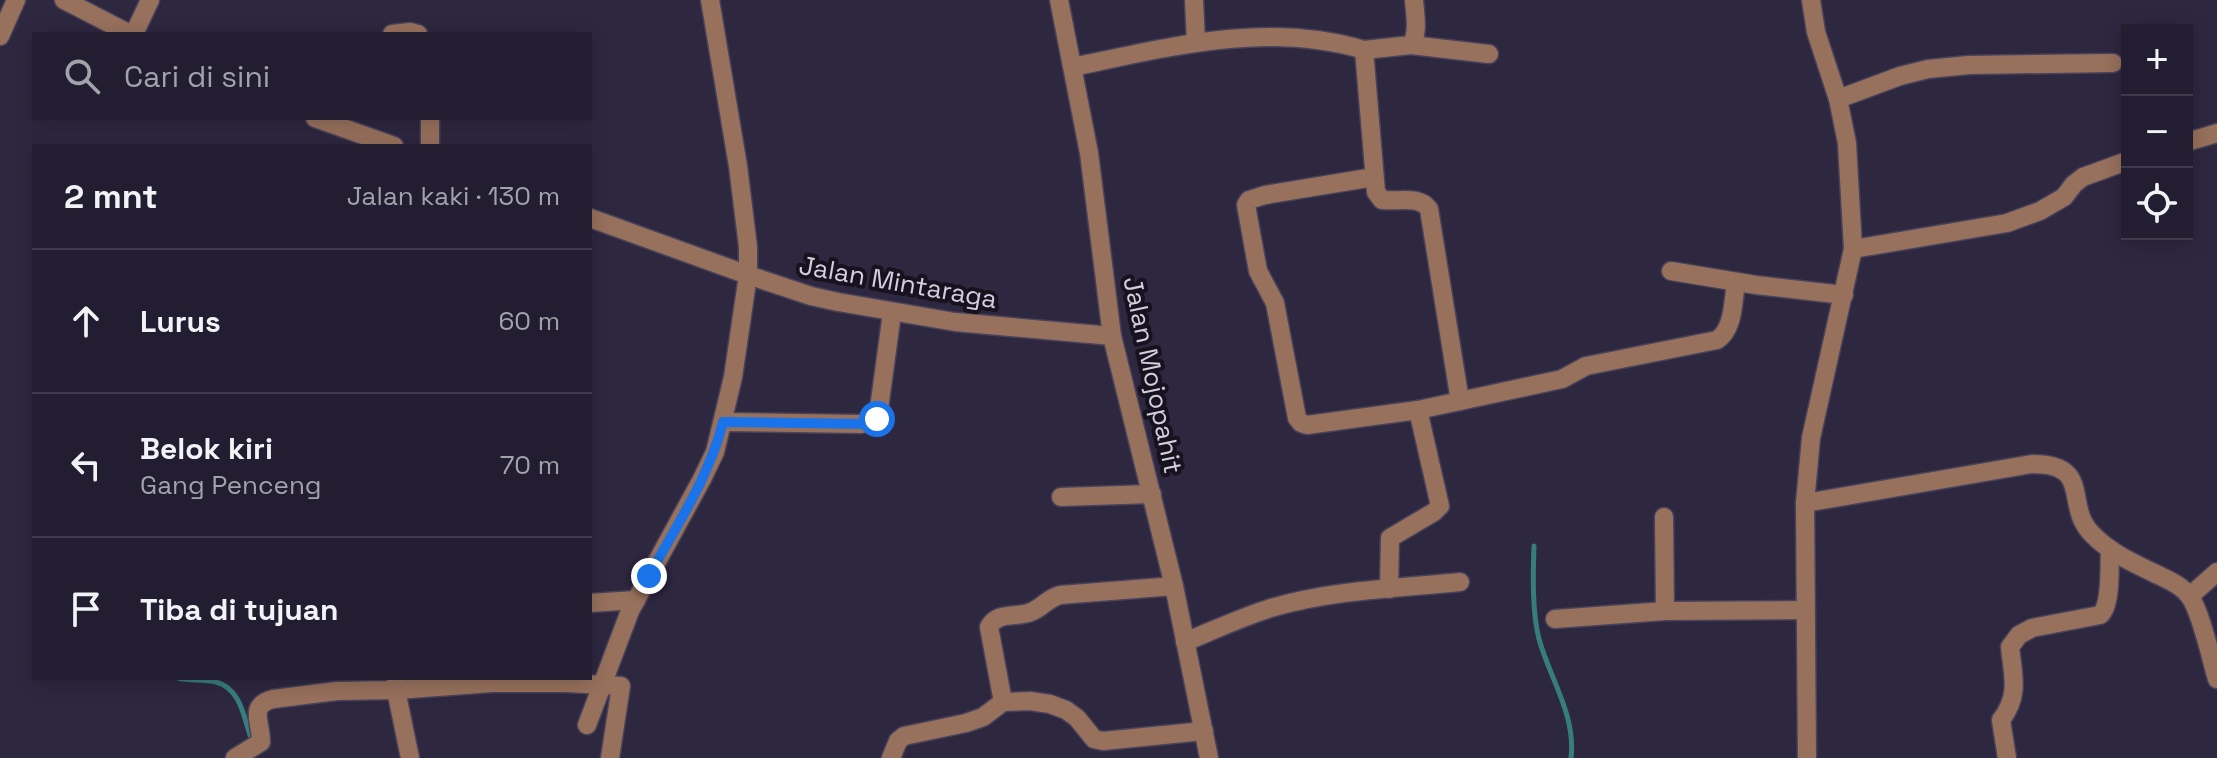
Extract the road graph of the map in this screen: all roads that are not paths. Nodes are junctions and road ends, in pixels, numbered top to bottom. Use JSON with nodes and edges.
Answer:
{"nodes":[{"id":1,"x":16,"y":0,"type":"edge"},
{"id":2,"x":150,"y":0,"type":"edge"},
{"id":3,"x":710,"y":0,"type":"edge"},
{"id":4,"x":1059,"y":0,"type":"edge"},
{"id":5,"x":1194,"y":0,"type":"edge"},
{"id":6,"x":1414,"y":0,"type":"edge"},
{"id":7,"x":1811,"y":0,"type":"edge"},
{"id":8,"x":74,"y":2,"type":"edge"},
{"id":9,"x":128,"y":32,"type":"edge"},
{"id":10,"x":133,"y":32,"type":"edge"},
{"id":11,"x":0,"y":36,"type":"edge"},
{"id":12,"x":1196,"y":43,"type":"junction"},
{"id":13,"x":1411,"y":45,"type":"junction"},
{"id":14,"x":1364,"y":50,"type":"junction"},
{"id":15,"x":1489,"y":54,"type":"dead end"},
{"id":16,"x":2113,"y":63,"type":"dead end"},
{"id":17,"x":1073,"y":67,"type":"junction"},
{"id":18,"x":1838,"y":99,"type":"junction"},
{"id":19,"x":321,"y":120,"type":"edge"},
{"id":20,"x":430,"y":120,"type":"edge"},
{"id":21,"x":2217,"y":133,"type":"edge"},
{"id":22,"x":2193,"y":140,"type":"edge"},
{"id":23,"x":388,"y":144,"type":"edge"},
{"id":24,"x":430,"y":144,"type":"edge"},
{"id":25,"x":2121,"y":163,"type":"edge"},
{"id":26,"x":1374,"y":177,"type":"junction"},
{"id":27,"x":592,"y":219,"type":"edge"},
{"id":28,"x":1853,"y":249,"type":"junction"},
{"id":29,"x":1671,"y":271,"type":"dead end"},
{"id":30,"x":748,"y":275,"type":"junction"},
{"id":31,"x":1736,"y":282,"type":"junction"},
{"id":32,"x":1844,"y":295,"type":"junction"},
{"id":33,"x":892,"y":313,"type":"junction"},
{"id":34,"x":1112,"y":336,"type":"junction"},
{"id":35,"x":1460,"y":401,"type":"junction"},
{"id":36,"x":1418,"y":410,"type":"junction"},
{"id":37,"x":723,"y":422,"type":"junction"},
{"id":38,"x":1152,"y":494,"type":"junction"},
{"id":39,"x":1061,"y":497,"type":"dead end"},
{"id":40,"x":1805,"y":503,"type":"junction"},
{"id":41,"x":1664,"y":517,"type":"dead end"},
{"id":42,"x":2110,"y":549,"type":"junction"},
{"id":43,"x":2217,"y":572,"type":"edge"},
{"id":44,"x":1460,"y":582,"type":"dead end"},
{"id":45,"x":1174,"y":586,"type":"junction"},
{"id":46,"x":1389,"y":589,"type":"junction"},
{"id":47,"x":2190,"y":596,"type":"junction"},
{"id":48,"x":636,"y":600,"type":"junction"},
{"id":49,"x":592,"y":603,"type":"edge"},
{"id":50,"x":1806,"y":610,"type":"junction"},
{"id":51,"x":1665,"y":611,"type":"junction"},
{"id":52,"x":1555,"y":619,"type":"dead end"},
{"id":53,"x":1185,"y":642,"type":"junction"},
{"id":54,"x":2217,"y":679,"type":"edge"},
{"id":55,"x":492,"y":680,"type":"edge"},
{"id":56,"x":396,"y":684,"type":"edge"},
{"id":57,"x":1003,"y":702,"type":"junction"},
{"id":58,"x":587,"y":725,"type":"dead end"},
{"id":59,"x":1204,"y":731,"type":"junction"},
{"id":60,"x":247,"y":752,"type":"edge"},
{"id":61,"x":410,"y":758,"type":"edge"},
{"id":62,"x":610,"y":758,"type":"edge"},
{"id":63,"x":891,"y":758,"type":"edge"},
{"id":64,"x":1209,"y":758,"type":"edge"},
{"id":65,"x":1807,"y":758,"type":"edge"},
{"id":66,"x":2007,"y":758,"type":"edge"}],
"edges":[{"from":1,"to":11,"type":"street"},
{"from":2,"to":10,"type":"street"},
{"from":3,"to":30,"type":"street"},
{"from":4,"to":17,"type":"street","name":"Jalan Mojopahit"},
{"from":5,"to":12,"type":"street"},
{"from":6,"to":13,"type":"street"},
{"from":7,"to":18,"type":"street"},
{"from":8,"to":9,"type":"street"},
{"from":12,"to":14,"type":"street"},
{"from":12,"to":17,"type":"street"},
{"from":13,"to":14,"type":"street"},
{"from":13,"to":15,"type":"street"},
{"from":14,"to":26,"type":"street"},
{"from":16,"to":18,"type":"street"},
{"from":17,"to":34,"type":"street","name":"Jalan Mojopahit"},
{"from":18,"to":28,"type":"street"},
{"from":19,"to":23,"type":"street"},
{"from":20,"to":24,"type":"street"},
{"from":21,"to":22,"type":"street"},
{"from":25,"to":28,"type":"street"},
{"from":26,"to":35,"type":"street"},
{"from":26,"to":36,"type":"street"},
{"from":27,"to":30,"type":"street","name":"Jalan Mintaraga"},
{"from":28,"to":32,"type":"street"},
{"from":29,"to":31,"type":"street"},
{"from":30,"to":33,"type":"street","name":"Jalan Mintaraga"},
{"from":30,"to":37,"type":"street"},
{"from":31,"to":32,"type":"street"},
{"from":31,"to":35,"type":"street"},
{"from":32,"to":40,"type":"street"},
{"from":33,"to":34,"type":"street","name":"Jalan Mintaraga"},
{"from":33,"to":37,"type":"street"},
{"from":34,"to":38,"type":"street","name":"Jalan Mojopahit"},
{"from":35,"to":36,"type":"street"},
{"from":36,"to":46,"type":"street"},
{"from":37,"to":48,"type":"street"},
{"from":38,"to":39,"type":"street"},
{"from":38,"to":45,"type":"street","name":"Jalan Mojopahit"},
{"from":40,"to":42,"type":"street"},
{"from":40,"to":50,"type":"street"},
{"from":41,"to":51,"type":"street"},
{"from":42,"to":47,"type":"street"},
{"from":42,"to":66,"type":"street"},
{"from":43,"to":47,"type":"street"},
{"from":44,"to":46,"type":"street"},
{"from":45,"to":53,"type":"street","name":"Jalan Mojopahit"},
{"from":45,"to":57,"type":"street"},
{"from":46,"to":53,"type":"street"},
{"from":47,"to":54,"type":"street"},
{"from":48,"to":49,"type":"street"},
{"from":48,"to":58,"type":"street"},
{"from":50,"to":51,"type":"street"},
{"from":50,"to":65,"type":"street"},
{"from":51,"to":52,"type":"street"},
{"from":53,"to":59,"type":"street","name":"Jalan Mojopahit"},
{"from":55,"to":56,"type":"street"},
{"from":55,"to":62,"type":"street"},
{"from":56,"to":60,"type":"street"},
{"from":56,"to":61,"type":"street"},
{"from":57,"to":59,"type":"street"},
{"from":57,"to":63,"type":"street"},
{"from":59,"to":64,"type":"street","name":"Jalan Mojopahit"}]}
